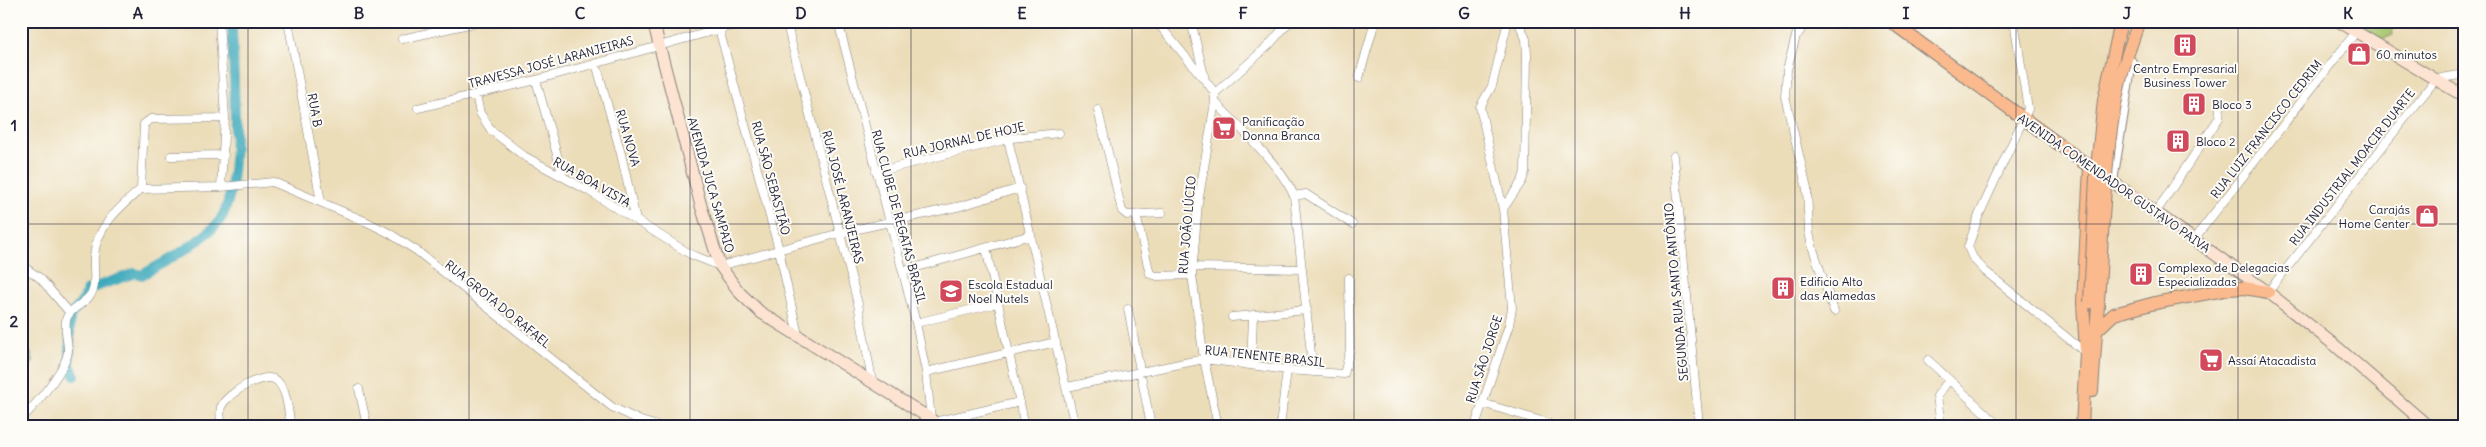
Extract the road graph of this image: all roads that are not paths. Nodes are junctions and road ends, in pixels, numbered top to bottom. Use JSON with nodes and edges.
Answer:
{"nodes":[{"id":1,"x":219,"y":21,"type":"edge"},
{"id":2,"x":288,"y":21,"type":"edge"},
{"id":3,"x":482,"y":21,"type":"edge"},
{"id":4,"x":653,"y":21,"type":"edge"},
{"id":5,"x":749,"y":21,"type":"edge"},
{"id":6,"x":786,"y":21,"type":"edge"},
{"id":7,"x":838,"y":21,"type":"edge"},
{"id":8,"x":1156,"y":21,"type":"edge"},
{"id":9,"x":1191,"y":21,"type":"edge"},
{"id":10,"x":1290,"y":21,"type":"edge"},
{"id":11,"x":1375,"y":21,"type":"edge"},
{"id":12,"x":1508,"y":21,"type":"edge"},
{"id":13,"x":1518,"y":21,"type":"edge"},
{"id":14,"x":1800,"y":21,"type":"edge"},
{"id":15,"x":1806,"y":21,"type":"edge"},
{"id":16,"x":1890,"y":21,"type":"edge"},
{"id":17,"x":2014,"y":21,"type":"edge"},
{"id":18,"x":2121,"y":21,"type":"edge"},
{"id":19,"x":2139,"y":21,"type":"edge"},
{"id":20,"x":2146,"y":21,"type":"edge"},
{"id":21,"x":2338,"y":21,"type":"edge"},
{"id":22,"x":1907,"y":26,"type":"edge"},
{"id":23,"x":719,"y":29,"type":"junction"},
{"id":24,"x":2356,"y":32,"type":"junction"},
{"id":25,"x":1797,"y":37,"type":"junction"},
{"id":26,"x":402,"y":40,"type":"dead end"},
{"id":27,"x":659,"y":44,"type":"junction"},
{"id":28,"x":596,"y":63,"type":"junction"},
{"id":29,"x":2465,"y":74,"type":"edge"},
{"id":30,"x":1359,"y":78,"type":"dead end"},
{"id":31,"x":2436,"y":79,"type":"junction"},
{"id":32,"x":536,"y":80,"type":"junction"},
{"id":33,"x":1205,"y":80,"type":"junction"},
{"id":34,"x":476,"y":95,"type":"junction"},
{"id":35,"x":2465,"y":97,"type":"edge"},
{"id":36,"x":1215,"y":98,"type":"junction"},
{"id":37,"x":2220,"y":107,"type":"dead end"},
{"id":38,"x":418,"y":108,"type":"dead end"},
{"id":39,"x":1098,"y":110,"type":"dead end"},
{"id":40,"x":225,"y":118,"type":"junction"},
{"id":41,"x":2024,"y":119,"type":"junction"},
{"id":42,"x":1058,"y":133,"type":"dead end"},
{"id":43,"x":1008,"y":139,"type":"junction"},
{"id":44,"x":224,"y":154,"type":"junction"},
{"id":45,"x":171,"y":156,"type":"dead end"},
{"id":46,"x":1674,"y":156,"type":"dead end"},
{"id":47,"x":2090,"y":167,"type":"junction"},
{"id":48,"x":876,"y":172,"type":"junction"},
{"id":49,"x":562,"y":176,"type":"junction"},
{"id":50,"x":2112,"y":181,"type":"junction"},
{"id":51,"x":226,"y":186,"type":"junction"},
{"id":52,"x":1020,"y":188,"type":"junction"},
{"id":53,"x":141,"y":189,"type":"junction"},
{"id":54,"x":1294,"y":196,"type":"junction"},
{"id":55,"x":321,"y":202,"type":"junction"},
{"id":56,"x":1503,"y":209,"type":"junction"},
{"id":57,"x":2156,"y":212,"type":"junction"},
{"id":58,"x":1162,"y":213,"type":"dead end"},
{"id":59,"x":1136,"y":215,"type":"junction"},
{"id":60,"x":636,"y":220,"type":"junction"},
{"id":61,"x":889,"y":222,"type":"junction"},
{"id":62,"x":1352,"y":224,"type":"dead end"},
{"id":63,"x":840,"y":233,"type":"junction"},
{"id":64,"x":1031,"y":235,"type":"junction"},
{"id":65,"x":2194,"y":239,"type":"junction"},
{"id":66,"x":986,"y":248,"type":"junction"},
{"id":67,"x":779,"y":250,"type":"junction"},
{"id":68,"x":21,"y":265,"type":"edge"},
{"id":69,"x":720,"y":266,"type":"junction"},
{"id":70,"x":1301,"y":269,"type":"junction"},
{"id":71,"x":903,"y":270,"type":"junction"},
{"id":72,"x":1192,"y":271,"type":"junction"},
{"id":73,"x":1349,"y":278,"type":"dead end"},
{"id":74,"x":2268,"y":292,"type":"junction"},
{"id":75,"x":998,"y":303,"type":"junction"},
{"id":76,"x":2094,"y":303,"type":"junction"},
{"id":77,"x":1128,"y":309,"type":"dead end"},
{"id":78,"x":1307,"y":310,"type":"junction"},
{"id":79,"x":1834,"y":311,"type":"dead end"},
{"id":80,"x":70,"y":313,"type":"junction"},
{"id":81,"x":1232,"y":317,"type":"dead end"},
{"id":82,"x":1252,"y":317,"type":"junction"},
{"id":83,"x":916,"y":323,"type":"junction"},
{"id":84,"x":2096,"y":331,"type":"junction"},
{"id":85,"x":798,"y":334,"type":"junction"},
{"id":86,"x":1056,"y":342,"type":"junction"},
{"id":87,"x":2086,"y":353,"type":"junction"},
{"id":88,"x":1008,"y":354,"type":"junction"},
{"id":89,"x":1204,"y":359,"type":"junction"},
{"id":90,"x":1928,"y":360,"type":"dead end"},
{"id":91,"x":1251,"y":365,"type":"junction"},
{"id":92,"x":1287,"y":370,"type":"junction"},
{"id":93,"x":1139,"y":371,"type":"junction"},
{"id":94,"x":926,"y":372,"type":"junction"},
{"id":95,"x":1313,"y":372,"type":"junction"},
{"id":96,"x":872,"y":380,"type":"junction"},
{"id":97,"x":1949,"y":380,"type":"junction"},
{"id":98,"x":1067,"y":387,"type":"junction"},
{"id":99,"x":359,"y":389,"type":"dead end"},
{"id":100,"x":1020,"y":402,"type":"junction"},
{"id":101,"x":1482,"y":402,"type":"junction"},
{"id":102,"x":968,"y":414,"type":"junction"},
{"id":103,"x":21,"y":419,"type":"edge"},
{"id":104,"x":934,"y":422,"type":"edge"},
{"id":105,"x":1548,"y":423,"type":"dead end"},
{"id":106,"x":222,"y":426,"type":"edge"},
{"id":107,"x":291,"y":426,"type":"edge"},
{"id":108,"x":367,"y":426,"type":"edge"},
{"id":109,"x":658,"y":426,"type":"edge"},
{"id":110,"x":971,"y":426,"type":"edge"},
{"id":111,"x":1025,"y":426,"type":"edge"},
{"id":112,"x":1075,"y":426,"type":"edge"},
{"id":113,"x":1151,"y":426,"type":"edge"},
{"id":114,"x":1218,"y":426,"type":"edge"},
{"id":115,"x":1280,"y":426,"type":"edge"},
{"id":116,"x":1475,"y":426,"type":"edge"},
{"id":117,"x":1699,"y":426,"type":"edge"},
{"id":118,"x":1941,"y":426,"type":"edge"},
{"id":119,"x":1999,"y":426,"type":"edge"},
{"id":120,"x":2082,"y":426,"type":"edge"},
{"id":121,"x":2090,"y":426,"type":"edge"},
{"id":122,"x":2428,"y":426,"type":"edge"}],
"edges":[{"from":1,"to":40,"type":"street"},
{"from":2,"to":55,"type":"street","name":"RUA B"},
{"from":3,"to":26,"type":"street"},
{"from":4,"to":27,"type":"main road","name":"AVENIDA JUCA SAMPAIO"},
{"from":5,"to":23,"type":"street","name":"TRAVESSA JOSÉ LARANJEIRAS"},
{"from":6,"to":63,"type":"street","name":"RUA JOSÉ LARANJEIRAS"},
{"from":7,"to":48,"type":"street","name":"RUA CLUBE DE REGATAS BRASIL"},
{"from":8,"to":33,"type":"street"},
{"from":9,"to":33,"type":"street"},
{"from":10,"to":36,"type":"street"},
{"from":11,"to":30,"type":"street"},
{"from":12,"to":56,"type":"street","name":"RUA SÃO JORGE"},
{"from":13,"to":56,"type":"street"},
{"from":14,"to":25,"type":"street"},
{"from":15,"to":25,"type":"street"},
{"from":16,"to":22,"type":"main road","name":"AVENIDA COMENDADOR GUSTAVO PAIVA"},
{"from":17,"to":41,"type":"street"},
{"from":18,"to":76,"type":"main road","bridge":true},
{"from":19,"to":76,"type":"main road","bridge":true},
{"from":20,"to":50,"type":"street"},
{"from":21,"to":24,"type":"main road"},
{"from":22,"to":41,"type":"main road","name":"AVENIDA COMENDADOR GUSTAVO PAIVA"},
{"from":23,"to":27,"type":"street","name":"TRAVESSA JOSÉ LARANJEIRAS"},
{"from":23,"to":67,"type":"street","name":"RUA SÃO SEBASTIÃO"},
{"from":24,"to":31,"type":"main road"},
{"from":24,"to":65,"type":"street","name":"RUA LUIZ FRANCISCO CEDRIM"},
{"from":25,"to":79,"type":"street"},
{"from":27,"to":28,"type":"street","name":"TRAVESSA JOSÉ LARANJEIRAS"},
{"from":27,"to":69,"type":"main road","name":"AVENIDA JUCA SAMPAIO"},
{"from":28,"to":32,"type":"street","name":"TRAVESSA JOSÉ LARANJEIRAS"},
{"from":28,"to":60,"type":"street","name":"RUA NOVA"},
{"from":29,"to":31,"type":"street"},
{"from":31,"to":35,"type":"main road"},
{"from":31,"to":74,"type":"street","name":"RUA INDUSTRIAL MOACIR DUARTE"},
{"from":32,"to":34,"type":"street","name":"TRAVESSA JOSÉ LARANJEIRAS"},
{"from":32,"to":49,"type":"street"},
{"from":33,"to":36,"type":"street"},
{"from":34,"to":38,"type":"street","name":"TRAVESSA JOSÉ LARANJEIRAS"},
{"from":34,"to":49,"type":"street","name":"RUA BOA VISTA"},
{"from":36,"to":54,"type":"street"},
{"from":36,"to":72,"type":"street","name":"RUA JOÃO LÚCIO"},
{"from":37,"to":57,"type":"street"},
{"from":39,"to":59,"type":"street"},
{"from":40,"to":44,"type":"street"},
{"from":40,"to":53,"type":"street"},
{"from":41,"to":47,"type":"main road","name":"AVENIDA COMENDADOR GUSTAVO PAIVA"},
{"from":41,"to":87,"type":"street"},
{"from":42,"to":43,"type":"street","name":"RUA JORNAL DE HOJE"},
{"from":43,"to":48,"type":"street","name":"RUA JORNAL DE HOJE"},
{"from":43,"to":52,"type":"street"},
{"from":44,"to":45,"type":"street"},
{"from":44,"to":51,"type":"street"},
{"from":46,"to":117,"type":"street","name":"SEGUNDA RUA SANTO ANTÔNIO"},
{"from":47,"to":50,"type":"main road","name":"AVENIDA COMENDADOR GUSTAVO PAIVA"},
{"from":47,"to":87,"type":"main road"},
{"from":48,"to":61,"type":"street","name":"RUA CLUBE DE REGATAS BRASIL"},
{"from":49,"to":60,"type":"street","name":"RUA BOA VISTA"},
{"from":50,"to":57,"type":"main road","name":"AVENIDA COMENDADOR GUSTAVO PAIVA"},
{"from":51,"to":53,"type":"street","name":"RUA GROTA DO RAFAEL"},
{"from":51,"to":55,"type":"street","name":"RUA GROTA DO RAFAEL"},
{"from":52,"to":61,"type":"street"},
{"from":52,"to":64,"type":"street"},
{"from":53,"to":80,"type":"street"},
{"from":54,"to":62,"type":"street"},
{"from":54,"to":70,"type":"street"},
{"from":55,"to":109,"type":"street","name":"RUA GROTA DO RAFAEL"},
{"from":56,"to":101,"type":"street","name":"RUA SÃO JORGE"},
{"from":57,"to":65,"type":"main road","name":"AVENIDA COMENDADOR GUSTAVO PAIVA"},
{"from":58,"to":59,"type":"street"},
{"from":59,"to":72,"type":"street"},
{"from":60,"to":69,"type":"street","name":"RUA BOA VISTA"},
{"from":61,"to":63,"type":"street"},
{"from":61,"to":71,"type":"street","name":"RUA CLUBE DE REGATAS BRASIL"},
{"from":63,"to":67,"type":"street"},
{"from":63,"to":96,"type":"street","name":"RUA JOSÉ LARANJEIRAS"},
{"from":64,"to":66,"type":"street"},
{"from":64,"to":86,"type":"street"},
{"from":65,"to":74,"type":"main road","name":"AVENIDA COMENDADOR GUSTAVO PAIVA"},
{"from":66,"to":71,"type":"street"},
{"from":66,"to":75,"type":"street"},
{"from":67,"to":69,"type":"street"},
{"from":67,"to":85,"type":"street","name":"RUA SÃO SEBASTIÃO"},
{"from":68,"to":80,"type":"street"},
{"from":69,"to":85,"type":"main road","name":"AVENIDA JUCA SAMPAIO"},
{"from":70,"to":72,"type":"street"},
{"from":70,"to":78,"type":"street"},
{"from":71,"to":83,"type":"street","name":"RUA CLUBE DE REGATAS BRASIL"},
{"from":72,"to":89,"type":"street","name":"RUA JOÃO LÚCIO"},
{"from":73,"to":95,"type":"street","name":"RUA TENENTE BRASIL"},
{"from":74,"to":84,"type":"main road"},
{"from":74,"to":122,"type":"main road","name":"AVENIDA COMENDADOR GUSTAVO PAIVA"},
{"from":75,"to":83,"type":"street"},
{"from":75,"to":88,"type":"street"},
{"from":76,"to":84,"type":"main road"},
{"from":76,"to":87,"type":"main road"},
{"from":77,"to":93,"type":"street"},
{"from":78,"to":82,"type":"street"},
{"from":78,"to":95,"type":"street"},
{"from":80,"to":103,"type":"street"},
{"from":81,"to":82,"type":"street"},
{"from":82,"to":91,"type":"street"},
{"from":83,"to":94,"type":"street","name":"RUA CLUBE DE REGATAS BRASIL"},
{"from":84,"to":121,"type":"main road"},
{"from":85,"to":96,"type":"main road","name":"AVENIDA JUCA SAMPAIO"},
{"from":86,"to":88,"type":"street"},
{"from":86,"to":98,"type":"street"},
{"from":87,"to":120,"type":"main road"},
{"from":88,"to":94,"type":"street"},
{"from":88,"to":100,"type":"street"},
{"from":89,"to":91,"type":"street","name":"RUA TENENTE BRASIL"},
{"from":89,"to":93,"type":"street","name":"RUA TENENTE BRASIL"},
{"from":89,"to":114,"type":"street","name":"RUA JOÃO LÚCIO"},
{"from":90,"to":97,"type":"street"},
{"from":91,"to":92,"type":"street","name":"RUA TENENTE BRASIL"},
{"from":92,"to":95,"type":"street","name":"RUA TENENTE BRASIL"},
{"from":92,"to":115,"type":"street"},
{"from":93,"to":98,"type":"street","name":"RUA TENENTE BRASIL"},
{"from":93,"to":113,"type":"street"},
{"from":94,"to":104,"type":"street","name":"RUA CLUBE DE REGATAS BRASIL"},
{"from":96,"to":104,"type":"main road","name":"AVENIDA JUCA SAMPAIO"},
{"from":97,"to":118,"type":"street"},
{"from":97,"to":119,"type":"street"},
{"from":98,"to":112,"type":"street"},
{"from":99,"to":108,"type":"street"},
{"from":100,"to":102,"type":"street"},
{"from":100,"to":111,"type":"street"},
{"from":101,"to":105,"type":"street"},
{"from":101,"to":116,"type":"street","name":"RUA SÃO JORGE"},
{"from":102,"to":104,"type":"street"},
{"from":102,"to":110,"type":"street"},
{"from":106,"to":107,"type":"street"}]}
